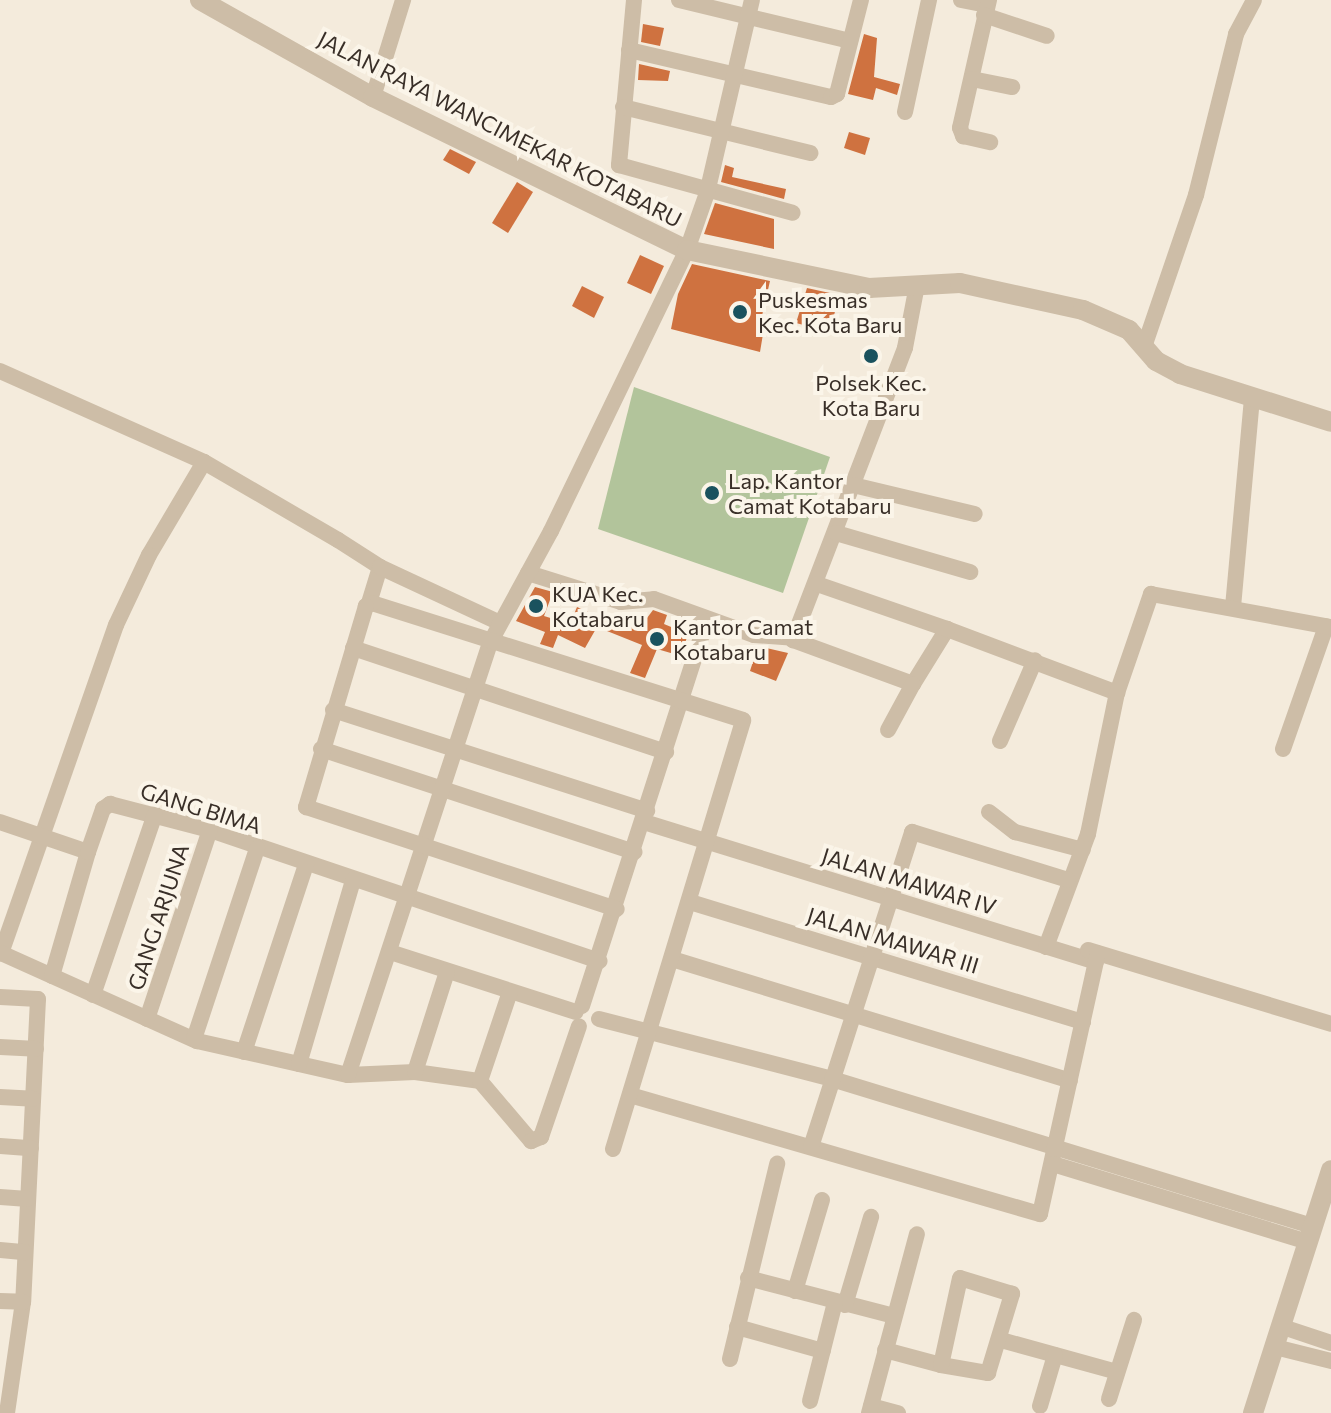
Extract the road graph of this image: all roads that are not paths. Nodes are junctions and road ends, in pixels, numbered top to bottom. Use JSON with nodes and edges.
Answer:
{"nodes":[{"id":1,"x":200,"y":0,"type":"edge"},
{"id":2,"x":403,"y":0,"type":"edge"},
{"id":3,"x":634,"y":0,"type":"edge"},
{"id":4,"x":679,"y":0,"type":"edge"},
{"id":5,"x":861,"y":0,"type":"edge"},
{"id":6,"x":929,"y":0,"type":"edge"},
{"id":7,"x":961,"y":0,"type":"edge"},
{"id":8,"x":1254,"y":0,"type":"edge"},
{"id":9,"x":751,"y":7,"type":"edge"},
{"id":10,"x":987,"y":7,"type":"edge"},
{"id":11,"x":1047,"y":36,"type":"dead end"},
{"id":12,"x":850,"y":41,"type":"junction"},
{"id":13,"x":629,"y":50,"type":"junction"},
{"id":14,"x":736,"y":75,"type":"junction"},
{"id":15,"x":972,"y":79,"type":"junction"},
{"id":16,"x":1012,"y":87,"type":"dead end"},
{"id":17,"x":373,"y":97,"type":"junction"},
{"id":18,"x":623,"y":107,"type":"junction"},
{"id":19,"x":905,"y":112,"type":"dead end"},
{"id":20,"x":722,"y":132,"type":"junction"},
{"id":21,"x":990,"y":142,"type":"dead end"},
{"id":22,"x":810,"y":153,"type":"dead end"},
{"id":23,"x":707,"y":193,"type":"junction"},
{"id":24,"x":793,"y":213,"type":"dead end"},
{"id":25,"x":687,"y":250,"type":"junction"},
{"id":26,"x":917,"y":285,"type":"junction"},
{"id":27,"x":1144,"y":347,"type":"junction"},
{"id":28,"x":0,"y":371,"type":"edge"},
{"id":29,"x":1252,"y":399,"type":"junction"},
{"id":30,"x":1331,"y":422,"type":"edge"},
{"id":31,"x":204,"y":462,"type":"junction"},
{"id":32,"x":853,"y":485,"type":"junction"},
{"id":33,"x":975,"y":514,"type":"dead end"},
{"id":34,"x":836,"y":533,"type":"junction"},
{"id":35,"x":380,"y":567,"type":"junction"},
{"id":36,"x":970,"y":572,"type":"dead end"},
{"id":37,"x":528,"y":573,"type":"junction"},
{"id":38,"x":817,"y":584,"type":"junction"},
{"id":39,"x":369,"y":603,"type":"junction"},
{"id":40,"x":1233,"y":607,"type":"junction"},
{"id":41,"x":706,"y":621,"type":"junction"},
{"id":42,"x":500,"y":623,"type":"junction"},
{"id":43,"x":1329,"y":626,"type":"edge"},
{"id":44,"x":947,"y":629,"type":"junction"},
{"id":45,"x":793,"y":638,"type":"junction"},
{"id":46,"x":491,"y":641,"type":"junction"},
{"id":47,"x":353,"y":648,"type":"junction"},
{"id":48,"x":1035,"y":660,"type":"junction"},
{"id":49,"x":913,"y":684,"type":"junction"},
{"id":50,"x":475,"y":689,"type":"junction"},
{"id":51,"x":1117,"y":693,"type":"junction"},
{"id":52,"x":681,"y":701,"type":"junction"},
{"id":53,"x":333,"y":710,"type":"junction"},
{"id":54,"x":888,"y":730,"type":"dead end"},
{"id":55,"x":1000,"y":741,"type":"dead end"},
{"id":56,"x":454,"y":745,"type":"junction"},
{"id":57,"x":321,"y":749,"type":"junction"},
{"id":58,"x":1283,"y":749,"type":"dead end"},
{"id":59,"x":666,"y":752,"type":"junction"},
{"id":60,"x":443,"y":788,"type":"junction"},
{"id":61,"x":989,"y":812,"type":"dead end"},
{"id":62,"x":155,"y":814,"type":"junction"},
{"id":63,"x":645,"y":816,"type":"junction"},
{"id":64,"x":0,"y":822,"type":"edge"},
{"id":65,"x":210,"y":830,"type":"junction"},
{"id":66,"x":41,"y":838,"type":"junction"},
{"id":67,"x":709,"y":842,"type":"junction"},
{"id":68,"x":257,"y":848,"type":"junction"},
{"id":69,"x":423,"y":848,"type":"junction"},
{"id":70,"x":1083,"y":850,"type":"junction"},
{"id":71,"x":88,"y":852,"type":"junction"},
{"id":72,"x":635,"y":852,"type":"junction"},
{"id":73,"x":306,"y":864,"type":"junction"},
{"id":74,"x":353,"y":880,"type":"junction"},
{"id":75,"x":1068,"y":880,"type":"junction"},
{"id":76,"x":890,"y":898,"type":"junction"},
{"id":77,"x":407,"y":899,"type":"junction"},
{"id":78,"x":690,"y":902,"type":"junction"},
{"id":79,"x":617,"y":909,"type":"junction"},
{"id":80,"x":1048,"y":941,"type":"junction"},
{"id":81,"x":390,"y":952,"type":"junction"},
{"id":82,"x":1,"y":953,"type":"edge"},
{"id":83,"x":871,"y":957,"type":"junction"},
{"id":84,"x":1097,"y":958,"type":"junction"},
{"id":85,"x":672,"y":959,"type":"junction"},
{"id":86,"x":600,"y":961,"type":"junction"},
{"id":87,"x":447,"y":972,"type":"junction"},
{"id":88,"x":52,"y":976,"type":"junction"},
{"id":89,"x":510,"y":992,"type":"junction"},
{"id":90,"x":93,"y":995,"type":"junction"},
{"id":91,"x":0,"y":997,"type":"edge"},
{"id":92,"x":853,"y":1014,"type":"junction"},
{"id":93,"x":579,"y":1015,"type":"junction"},
{"id":94,"x":147,"y":1019,"type":"junction"},
{"id":95,"x":1083,"y":1022,"type":"junction"},
{"id":96,"x":1331,"y":1024,"type":"edge"},
{"id":97,"x":649,"y":1032,"type":"junction"},
{"id":98,"x":194,"y":1039,"type":"junction"},
{"id":99,"x":0,"y":1047,"type":"edge"},
{"id":100,"x":36,"y":1049,"type":"junction"},
{"id":101,"x":244,"y":1052,"type":"junction"},
{"id":102,"x":299,"y":1064,"type":"junction"},
{"id":103,"x":415,"y":1072,"type":"junction"},
{"id":104,"x":348,"y":1075,"type":"junction"},
{"id":105,"x":832,"y":1079,"type":"junction"},
{"id":106,"x":480,"y":1081,"type":"junction"},
{"id":107,"x":1070,"y":1081,"type":"junction"},
{"id":108,"x":630,"y":1095,"type":"junction"},
{"id":109,"x":0,"y":1097,"type":"edge"},
{"id":110,"x":33,"y":1099,"type":"junction"},
{"id":111,"x":0,"y":1146,"type":"edge"},
{"id":112,"x":811,"y":1147,"type":"junction"},
{"id":113,"x":31,"y":1148,"type":"junction"},
{"id":114,"x":613,"y":1149,"type":"dead end"},
{"id":115,"x":1055,"y":1156,"type":"junction"},
{"id":116,"x":777,"y":1164,"type":"dead end"},
{"id":117,"x":1331,"y":1170,"type":"edge"},
{"id":118,"x":0,"y":1197,"type":"edge"},
{"id":119,"x":1326,"y":1198,"type":"edge"},
{"id":120,"x":28,"y":1199,"type":"junction"},
{"id":121,"x":822,"y":1200,"type":"dead end"},
{"id":122,"x":871,"y":1217,"type":"dead end"},
{"id":123,"x":917,"y":1234,"type":"dead end"},
{"id":124,"x":1310,"y":1234,"type":"junction"},
{"id":125,"x":0,"y":1250,"type":"edge"},
{"id":126,"x":25,"y":1252,"type":"junction"},
{"id":127,"x":748,"y":1278,"type":"junction"},
{"id":128,"x":795,"y":1291,"type":"junction"},
{"id":129,"x":0,"y":1301,"type":"edge"},
{"id":130,"x":23,"y":1302,"type":"junction"},
{"id":131,"x":840,"y":1303,"type":"junction"},
{"id":132,"x":894,"y":1316,"type":"junction"},
{"id":133,"x":1134,"y":1320,"type":"dead end"},
{"id":134,"x":1280,"y":1326,"type":"junction"},
{"id":135,"x":737,"y":1327,"type":"junction"},
{"id":136,"x":1001,"y":1340,"type":"junction"},
{"id":137,"x":1331,"y":1343,"type":"edge"},
{"id":138,"x":1275,"y":1347,"type":"junction"},
{"id":139,"x":8,"y":1348,"type":"edge"},
{"id":140,"x":885,"y":1350,"type":"junction"},
{"id":141,"x":823,"y":1351,"type":"junction"},
{"id":142,"x":1055,"y":1355,"type":"junction"},
{"id":143,"x":730,"y":1359,"type":"dead end"},
{"id":144,"x":1331,"y":1361,"type":"edge"},
{"id":145,"x":941,"y":1365,"type":"junction"},
{"id":146,"x":1117,"y":1372,"type":"junction"},
{"id":147,"x":1109,"y":1399,"type":"dead end"},
{"id":148,"x":810,"y":1401,"type":"dead end"},
{"id":149,"x":1040,"y":1406,"type":"dead end"},
{"id":150,"x":870,"y":1410,"type":"edge"},
{"id":151,"x":7,"y":1413,"type":"edge"},
{"id":152,"x":898,"y":1413,"type":"edge"},
{"id":153,"x":1253,"y":1413,"type":"edge"}],
"edges":[{"from":1,"to":17,"type":"street","name":"JALAN RAYA WANCIMEKAR KOTABARU"},
{"from":2,"to":17,"type":"street"},
{"from":3,"to":13,"type":"street"},
{"from":4,"to":9,"type":"street"},
{"from":5,"to":12,"type":"street"},
{"from":6,"to":19,"type":"street"},
{"from":7,"to":10,"type":"street"},
{"from":8,"to":27,"type":"street"},
{"from":9,"to":12,"type":"street"},
{"from":9,"to":14,"type":"street"},
{"from":10,"to":11,"type":"street"},
{"from":10,"to":15,"type":"street"},
{"from":12,"to":14,"type":"street"},
{"from":13,"to":14,"type":"street"},
{"from":13,"to":18,"type":"street"},
{"from":14,"to":20,"type":"street"},
{"from":15,"to":16,"type":"street"},
{"from":15,"to":21,"type":"street"},
{"from":17,"to":25,"type":"street","name":"JALAN RAYA WANCIMEKAR KOTABARU"},
{"from":18,"to":20,"type":"street"},
{"from":18,"to":23,"type":"street"},
{"from":20,"to":22,"type":"street"},
{"from":20,"to":23,"type":"street"},
{"from":23,"to":24,"type":"street"},
{"from":23,"to":25,"type":"street"},
{"from":25,"to":26,"type":"street","name":"JALAN RAYA WANCIMEKAR KOTABARU"},
{"from":25,"to":37,"type":"street"},
{"from":26,"to":27,"type":"street","name":"JALAN RAYA WANCIMEKAR KOTABARU"},
{"from":26,"to":32,"type":"street"},
{"from":27,"to":29,"type":"street","name":"JALAN RAYA WANCIMEKAR KOTABARU"},
{"from":28,"to":31,"type":"street"},
{"from":29,"to":30,"type":"street","name":"JALAN RAYA WANCIMEKAR KOTABARU"},
{"from":29,"to":40,"type":"street"},
{"from":31,"to":35,"type":"street"},
{"from":31,"to":66,"type":"street"},
{"from":32,"to":33,"type":"street"},
{"from":32,"to":34,"type":"street"},
{"from":34,"to":36,"type":"street"},
{"from":34,"to":38,"type":"street"},
{"from":35,"to":39,"type":"street"},
{"from":35,"to":42,"type":"street"},
{"from":37,"to":41,"type":"street"},
{"from":37,"to":42,"type":"street"},
{"from":38,"to":44,"type":"street"},
{"from":38,"to":45,"type":"street"},
{"from":39,"to":46,"type":"street"},
{"from":39,"to":47,"type":"street"},
{"from":40,"to":43,"type":"street"},
{"from":40,"to":51,"type":"street"},
{"from":41,"to":45,"type":"street"},
{"from":41,"to":52,"type":"street"},
{"from":42,"to":46,"type":"street"},
{"from":43,"to":58,"type":"street"},
{"from":44,"to":48,"type":"street"},
{"from":44,"to":49,"type":"street"},
{"from":45,"to":49,"type":"street"},
{"from":46,"to":50,"type":"street"},
{"from":46,"to":52,"type":"street"},
{"from":47,"to":50,"type":"street"},
{"from":47,"to":53,"type":"street"},
{"from":48,"to":51,"type":"street"},
{"from":48,"to":55,"type":"street"},
{"from":49,"to":54,"type":"street"},
{"from":50,"to":56,"type":"street"},
{"from":50,"to":59,"type":"street"},
{"from":51,"to":70,"type":"street"},
{"from":52,"to":59,"type":"street"},
{"from":52,"to":67,"type":"street"},
{"from":53,"to":56,"type":"street","name":"JALAN MAWAR IV"},
{"from":53,"to":57,"type":"street"},
{"from":56,"to":60,"type":"street"},
{"from":56,"to":63,"type":"street","name":"JALAN MAWAR IV"},
{"from":57,"to":60,"type":"street"},
{"from":57,"to":69,"type":"street"},
{"from":59,"to":63,"type":"street"},
{"from":60,"to":69,"type":"street"},
{"from":60,"to":72,"type":"street"},
{"from":61,"to":70,"type":"street"},
{"from":62,"to":65,"type":"street","name":"GANG BIMA"},
{"from":62,"to":71,"type":"street","name":"GANG BIMA"},
{"from":62,"to":90,"type":"street"},
{"from":63,"to":67,"type":"street","name":"JALAN MAWAR IV"},
{"from":63,"to":72,"type":"street"},
{"from":64,"to":66,"type":"street"},
{"from":65,"to":68,"type":"street","name":"GANG BIMA"},
{"from":65,"to":94,"type":"street","name":"GANG ARJUNA"},
{"from":66,"to":71,"type":"street"},
{"from":66,"to":82,"type":"street"},
{"from":67,"to":76,"type":"street","name":"JALAN MAWAR IV"},
{"from":67,"to":78,"type":"street"},
{"from":68,"to":73,"type":"street","name":"GANG BIMA"},
{"from":68,"to":98,"type":"street"},
{"from":69,"to":77,"type":"street"},
{"from":69,"to":79,"type":"street"},
{"from":70,"to":75,"type":"street"},
{"from":71,"to":88,"type":"street","name":"GANG BIMA"},
{"from":72,"to":79,"type":"street"},
{"from":73,"to":74,"type":"street","name":"GANG BIMA"},
{"from":73,"to":101,"type":"street"},
{"from":74,"to":77,"type":"street","name":"GANG BIMA"},
{"from":74,"to":102,"type":"street"},
{"from":75,"to":76,"type":"street"},
{"from":75,"to":80,"type":"street"},
{"from":76,"to":80,"type":"street","name":"JALAN MAWAR IV"},
{"from":76,"to":83,"type":"street"},
{"from":77,"to":81,"type":"street"},
{"from":77,"to":86,"type":"street","name":"GANG BIMA"},
{"from":78,"to":83,"type":"street","name":"JALAN MAWAR III"},
{"from":78,"to":85,"type":"street"},
{"from":79,"to":86,"type":"street"},
{"from":80,"to":84,"type":"street","name":"JALAN MAWAR IV"},
{"from":81,"to":87,"type":"street"},
{"from":81,"to":104,"type":"street"},
{"from":82,"to":88,"type":"street"},
{"from":83,"to":92,"type":"street"},
{"from":83,"to":95,"type":"street","name":"JALAN MAWAR III"},
{"from":84,"to":95,"type":"street"},
{"from":84,"to":96,"type":"street","name":"JALAN MAWAR IV"},
{"from":85,"to":92,"type":"street"},
{"from":85,"to":97,"type":"street"},
{"from":86,"to":93,"type":"street"},
{"from":87,"to":89,"type":"street"},
{"from":87,"to":103,"type":"street"},
{"from":88,"to":90,"type":"street"},
{"from":89,"to":93,"type":"street"},
{"from":89,"to":106,"type":"street"},
{"from":90,"to":94,"type":"street"},
{"from":91,"to":100,"type":"street"},
{"from":92,"to":105,"type":"street"},
{"from":92,"to":107,"type":"street"},
{"from":93,"to":97,"type":"street"},
{"from":93,"to":106,"type":"street"},
{"from":94,"to":98,"type":"street"},
{"from":95,"to":107,"type":"street"},
{"from":97,"to":105,"type":"street"},
{"from":97,"to":108,"type":"street"},
{"from":98,"to":101,"type":"street"},
{"from":99,"to":100,"type":"street"},
{"from":100,"to":110,"type":"street"},
{"from":101,"to":102,"type":"street"},
{"from":102,"to":104,"type":"street"},
{"from":103,"to":104,"type":"street"},
{"from":103,"to":106,"type":"street"},
{"from":105,"to":112,"type":"street"},
{"from":105,"to":115,"type":"street"},
{"from":107,"to":115,"type":"street"},
{"from":108,"to":112,"type":"street"},
{"from":108,"to":114,"type":"street"},
{"from":109,"to":110,"type":"street"},
{"from":110,"to":113,"type":"street"},
{"from":111,"to":113,"type":"street"},
{"from":112,"to":115,"type":"street"},
{"from":113,"to":120,"type":"street"},
{"from":115,"to":124,"type":"street"},
{"from":116,"to":127,"type":"street"},
{"from":117,"to":119,"type":"street"},
{"from":118,"to":120,"type":"street"},
{"from":119,"to":124,"type":"street"},
{"from":120,"to":126,"type":"street"},
{"from":121,"to":128,"type":"street"},
{"from":122,"to":131,"type":"street"},
{"from":123,"to":132,"type":"street"},
{"from":124,"to":134,"type":"street"},
{"from":125,"to":126,"type":"street"},
{"from":126,"to":130,"type":"street"},
{"from":127,"to":128,"type":"street"},
{"from":127,"to":135,"type":"street"},
{"from":128,"to":131,"type":"street"},
{"from":129,"to":130,"type":"street"},
{"from":130,"to":139,"type":"street"},
{"from":131,"to":132,"type":"street"},
{"from":131,"to":141,"type":"street"},
{"from":132,"to":140,"type":"street"},
{"from":133,"to":146,"type":"street"},
{"from":134,"to":137,"type":"street"},
{"from":134,"to":138,"type":"street"},
{"from":135,"to":141,"type":"street"},
{"from":135,"to":143,"type":"street"},
{"from":136,"to":142,"type":"street"},
{"from":136,"to":145,"type":"street"},
{"from":136,"to":145,"type":"street"},
{"from":138,"to":144,"type":"street"},
{"from":138,"to":153,"type":"street"},
{"from":139,"to":151,"type":"street"},
{"from":140,"to":145,"type":"street"},
{"from":140,"to":150,"type":"street"},
{"from":141,"to":148,"type":"street"},
{"from":142,"to":146,"type":"street"},
{"from":142,"to":149,"type":"street"},
{"from":146,"to":147,"type":"street"},
{"from":150,"to":152,"type":"street"}]}
